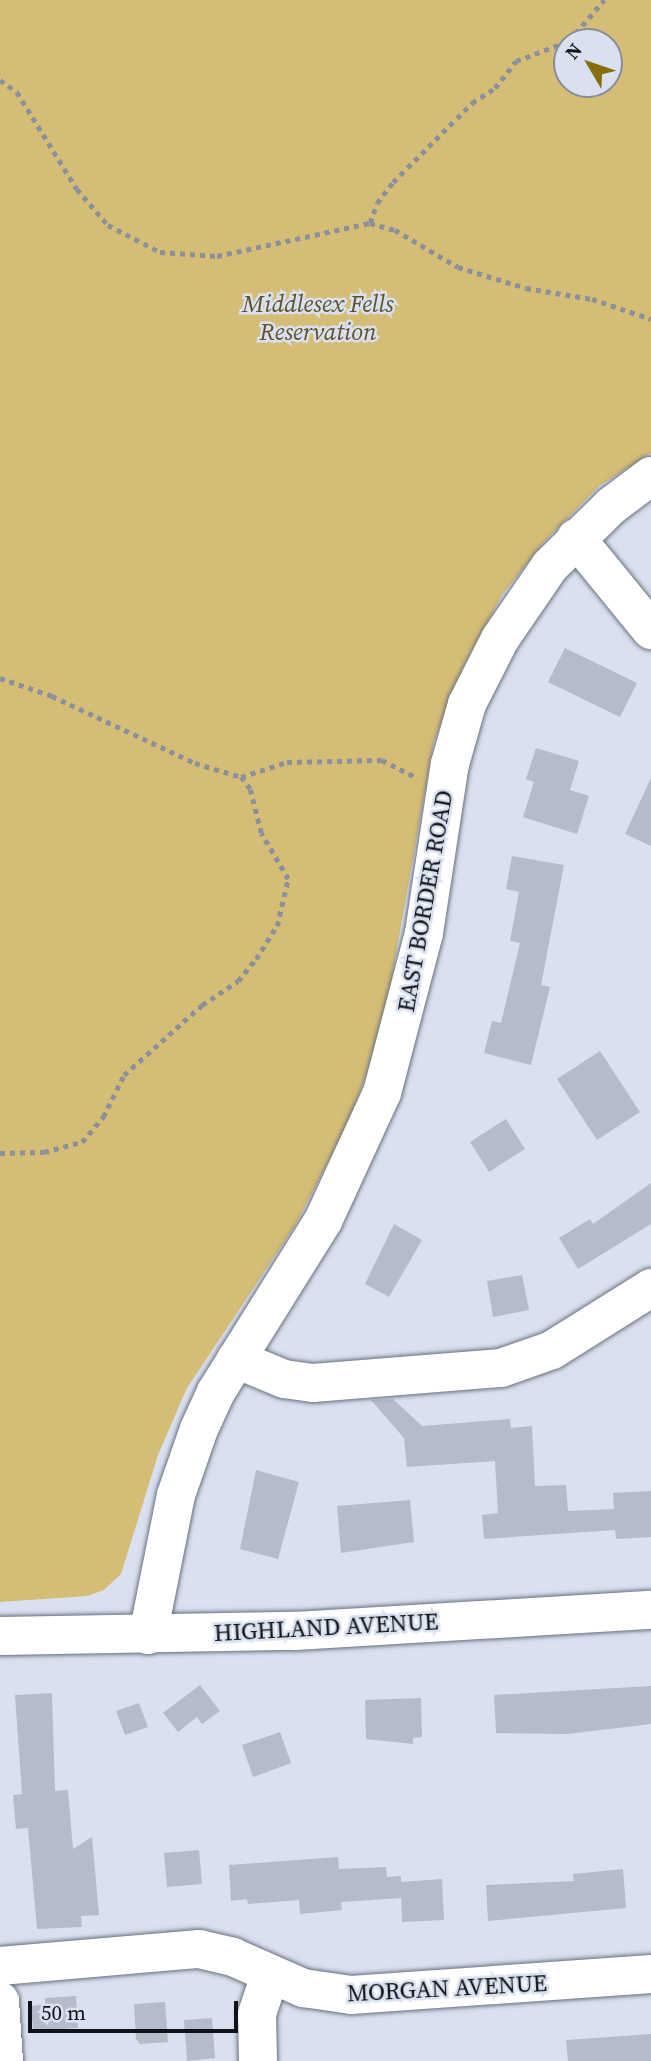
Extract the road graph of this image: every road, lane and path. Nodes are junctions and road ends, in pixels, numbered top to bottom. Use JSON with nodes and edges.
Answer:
{"nodes":[{"id":1,"x":604,"y":0,"type":"edge"},
{"id":2,"x":0,"y":80,"type":"edge"},
{"id":3,"x":370,"y":223,"type":"junction"},
{"id":4,"x":651,"y":319,"type":"edge"},
{"id":5,"x":651,"y":476,"type":"edge"},
{"id":6,"x":576,"y":538,"type":"junction"},
{"id":7,"x":651,"y":630,"type":"edge"},
{"id":8,"x":0,"y":678,"type":"edge"},
{"id":9,"x":241,"y":776,"type":"junction"},
{"id":10,"x":446,"y":785,"type":"junction"},
{"id":11,"x":0,"y":1153,"type":"edge"},
{"id":12,"x":651,"y":1288,"type":"edge"},
{"id":13,"x":236,"y":1359,"type":"junction"},
{"id":14,"x":651,"y":1610,"type":"edge"},
{"id":15,"x":148,"y":1635,"type":"junction"},
{"id":16,"x":0,"y":1636,"type":"edge"},
{"id":17,"x":0,"y":1966,"type":"edge"},
{"id":18,"x":651,"y":1974,"type":"edge"},
{"id":19,"x":270,"y":1975,"type":"junction"},
{"id":20,"x":0,"y":2001,"type":"edge"},
{"id":21,"x":4,"y":2061,"type":"edge"},
{"id":22,"x":258,"y":2061,"type":"edge"}],
"edges":[{"from":1,"to":3,"type":"path"},
{"from":2,"to":3,"type":"path"},
{"from":3,"to":4,"type":"path"},
{"from":5,"to":6,"type":"street","name":"EAST BORDER ROAD"},
{"from":6,"to":7,"type":"street"},
{"from":6,"to":10,"type":"street","name":"EAST BORDER ROAD"},
{"from":8,"to":9,"type":"path"},
{"from":9,"to":10,"type":"path"},
{"from":9,"to":11,"type":"path"},
{"from":10,"to":13,"type":"street","name":"EAST BORDER ROAD"},
{"from":12,"to":13,"type":"street"},
{"from":13,"to":15,"type":"street","name":"EAST BORDER ROAD"},
{"from":14,"to":15,"type":"street","name":"HIGHLAND AVENUE"},
{"from":15,"to":16,"type":"street","name":"HIGHLAND AVENUE"},
{"from":17,"to":19,"type":"street","name":"MORGAN AVENUE"},
{"from":18,"to":19,"type":"street","name":"MORGAN AVENUE"},
{"from":19,"to":22,"type":"street"},
{"from":20,"to":21,"type":"street"}]}
